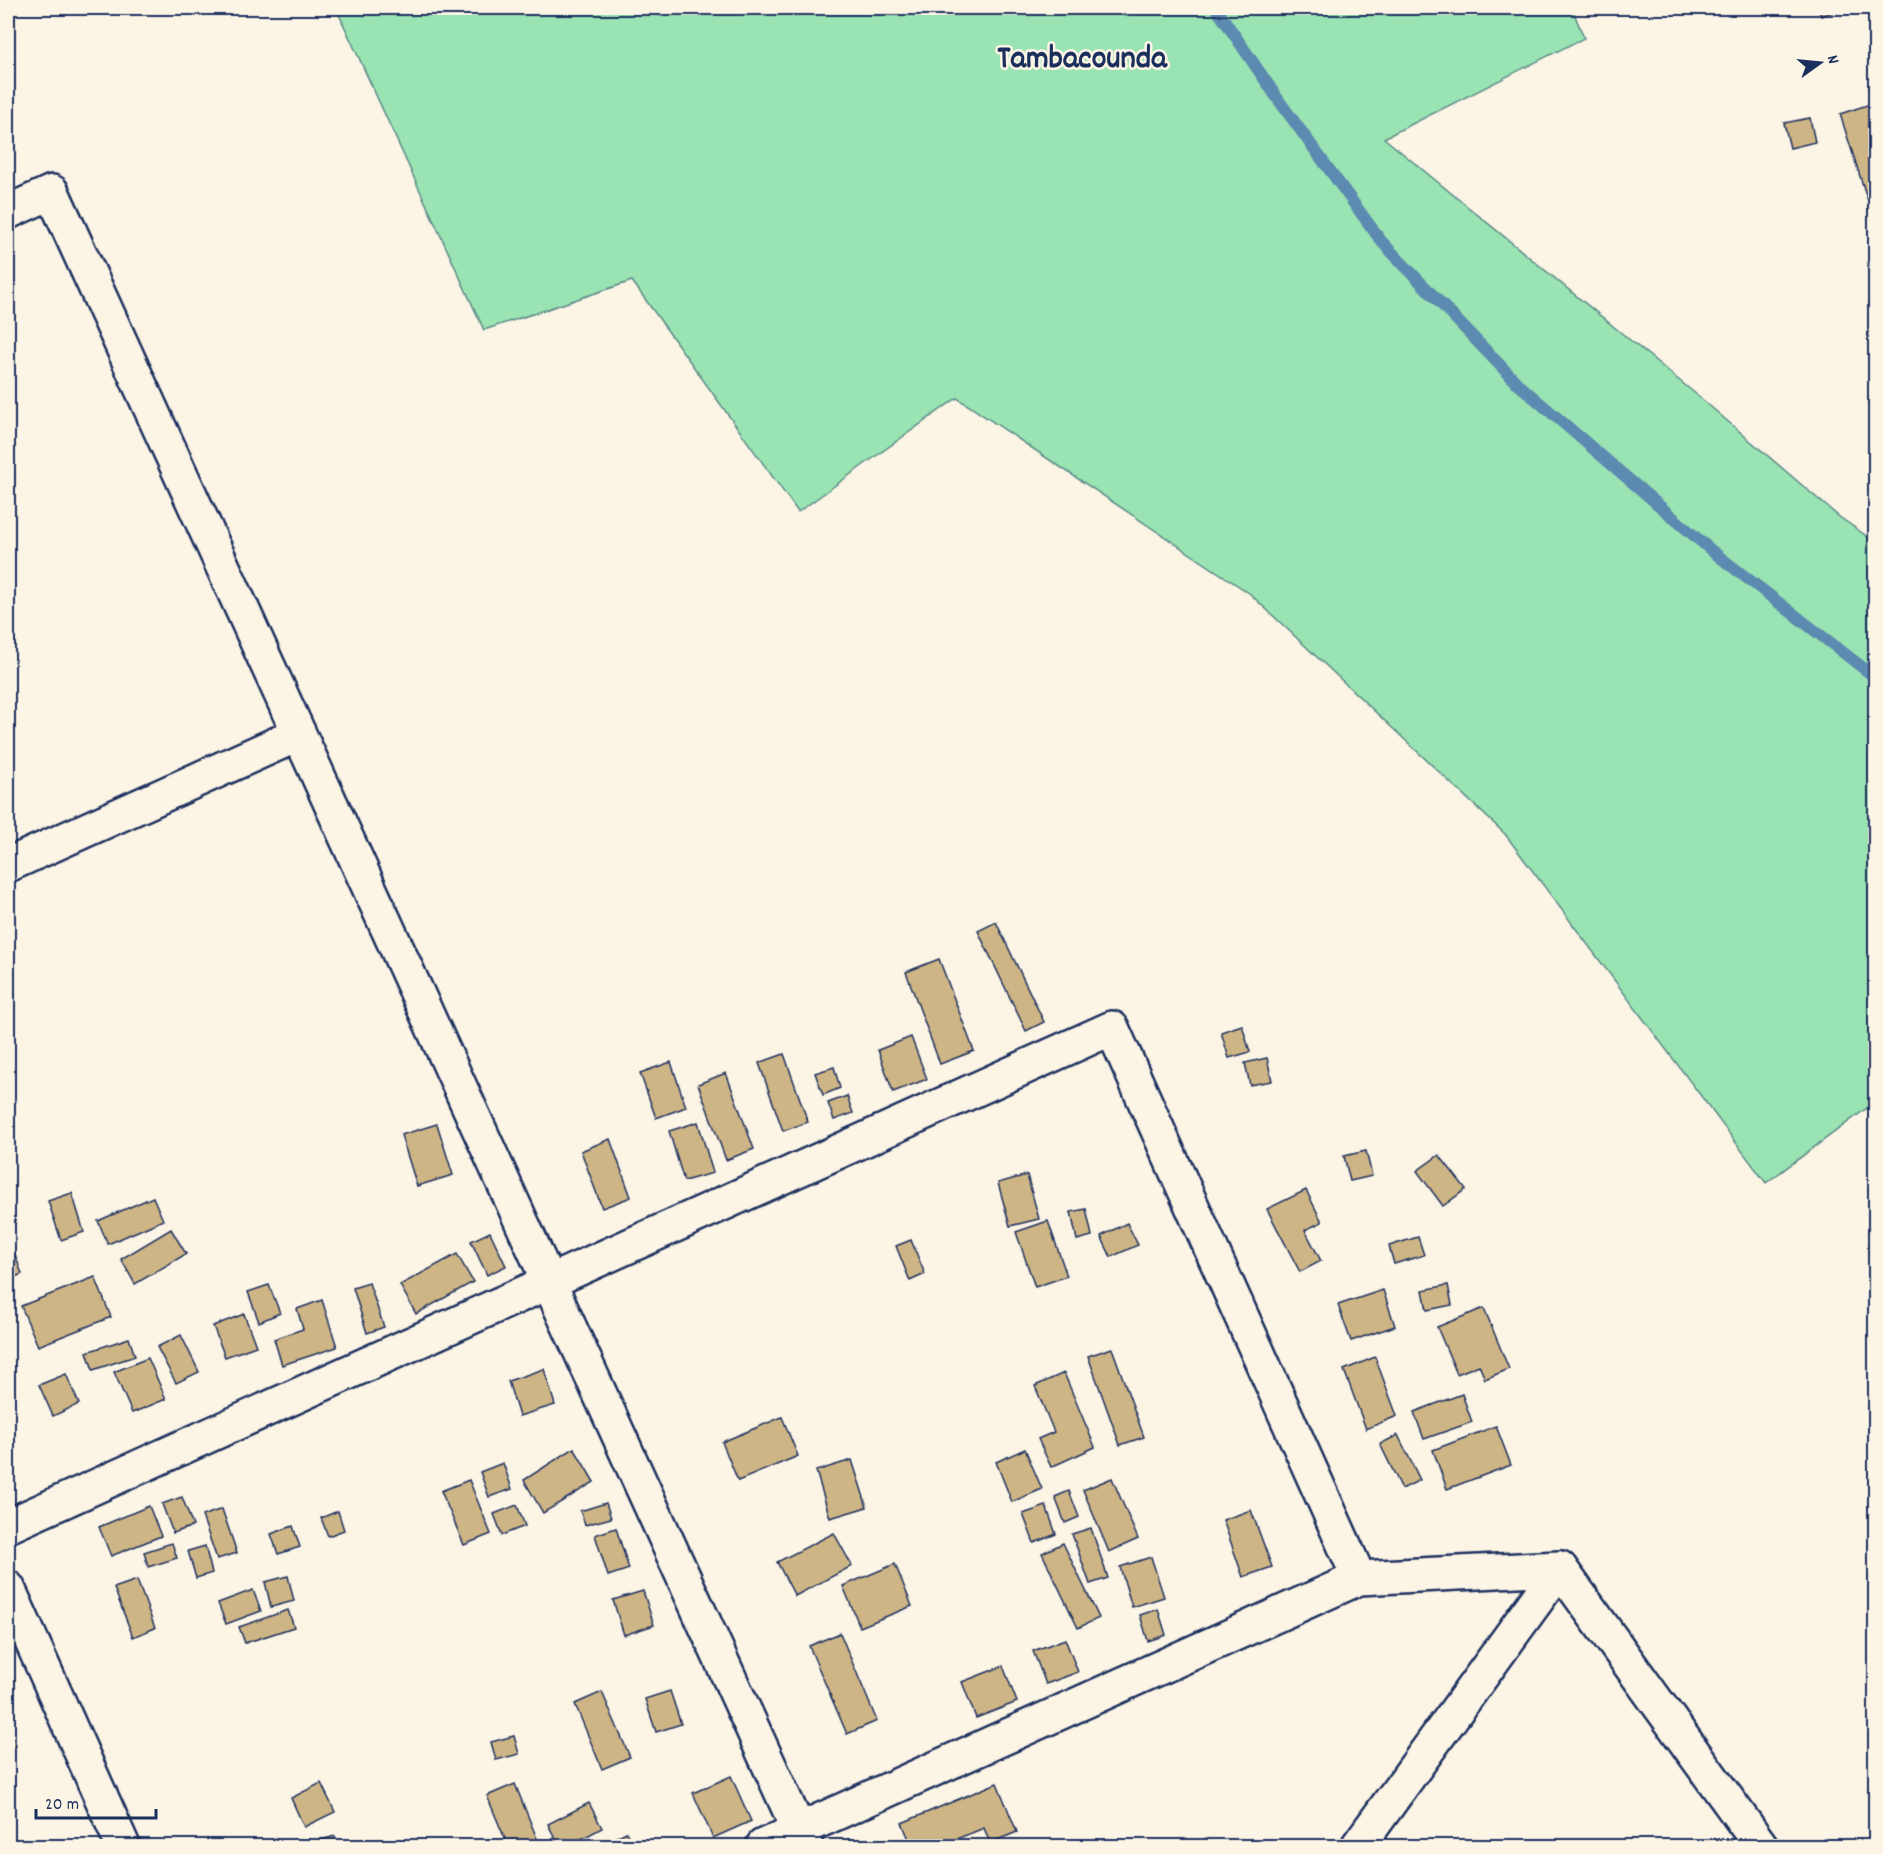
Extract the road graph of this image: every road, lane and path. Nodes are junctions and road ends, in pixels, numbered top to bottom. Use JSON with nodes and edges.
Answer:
{"nodes":[{"id":1,"x":8,"y":212,"type":"edge"},
{"id":2,"x":299,"y":734,"type":"junction"},
{"id":3,"x":8,"y":865,"type":"edge"},
{"id":4,"x":548,"y":1281,"type":"junction"},
{"id":5,"x":8,"y":1526,"type":"edge"},
{"id":6,"x":1560,"y":1568,"type":"junction"},
{"id":7,"x":1359,"y":1578,"type":"junction"},
{"id":8,"x":8,"y":1588,"type":"edge"},
{"id":9,"x":803,"y":1838,"type":"edge"},
{"id":10,"x":123,"y":1846,"type":"edge"},
{"id":11,"x":763,"y":1846,"type":"edge"},
{"id":12,"x":1358,"y":1846,"type":"edge"},
{"id":13,"x":1761,"y":1846,"type":"edge"}],
"edges":[{"from":1,"to":2,"type":"street"},
{"from":2,"to":3,"type":"street"},
{"from":2,"to":4,"type":"street"},
{"from":4,"to":5,"type":"street"},
{"from":4,"to":7,"type":"street"},
{"from":4,"to":9,"type":"street"},
{"from":6,"to":7,"type":"street"},
{"from":6,"to":12,"type":"street"},
{"from":6,"to":13,"type":"street"},
{"from":7,"to":9,"type":"street"},
{"from":8,"to":10,"type":"street"},
{"from":9,"to":11,"type":"street"}]}
